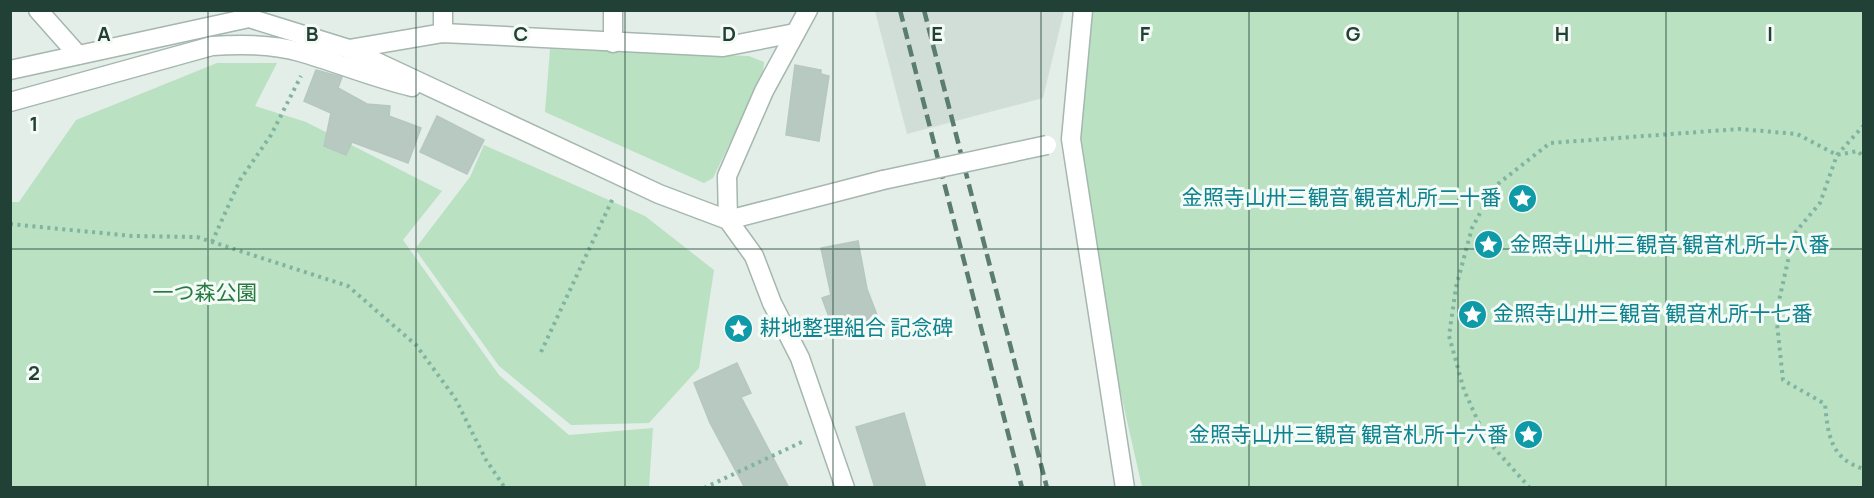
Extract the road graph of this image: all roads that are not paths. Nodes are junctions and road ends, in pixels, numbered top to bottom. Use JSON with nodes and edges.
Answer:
{"nodes":[{"id":1,"x":38,"y":10,"type":"edge"},
{"id":2,"x":443,"y":10,"type":"edge"},
{"id":3,"x":613,"y":10,"type":"edge"},
{"id":4,"x":808,"y":10,"type":"edge"},
{"id":5,"x":1083,"y":10,"type":"edge"},
{"id":6,"x":250,"y":14,"type":"edge"},
{"id":7,"x":443,"y":33,"type":"junction"},
{"id":8,"x":795,"y":33,"type":"junction"},
{"id":9,"x":613,"y":43,"type":"junction"},
{"id":10,"x":349,"y":49,"type":"junction"},
{"id":11,"x":78,"y":55,"type":"junction"},
{"id":12,"x":10,"y":70,"type":"edge"},
{"id":13,"x":452,"y":97,"type":"junction"},
{"id":14,"x":10,"y":102,"type":"edge"},
{"id":15,"x":1071,"y":139,"type":"junction"},
{"id":16,"x":728,"y":220,"type":"junction"},
{"id":17,"x":845,"y":488,"type":"edge"},
{"id":18,"x":1125,"y":488,"type":"edge"}],
"edges":[{"from":1,"to":11,"type":"street"},
{"from":2,"to":7,"type":"street"},
{"from":3,"to":9,"type":"street"},
{"from":4,"to":8,"type":"street"},
{"from":5,"to":15,"type":"street"},
{"from":6,"to":10,"type":"street"},
{"from":6,"to":11,"type":"street"},
{"from":7,"to":9,"type":"street"},
{"from":7,"to":10,"type":"street"},
{"from":8,"to":9,"type":"street"},
{"from":8,"to":16,"type":"street"},
{"from":10,"to":13,"type":"street"},
{"from":11,"to":12,"type":"street"},
{"from":13,"to":14,"type":"street"},
{"from":13,"to":16,"type":"street"},
{"from":15,"to":16,"type":"street","bridge":true},
{"from":15,"to":18,"type":"street"},
{"from":16,"to":17,"type":"street"}]}
